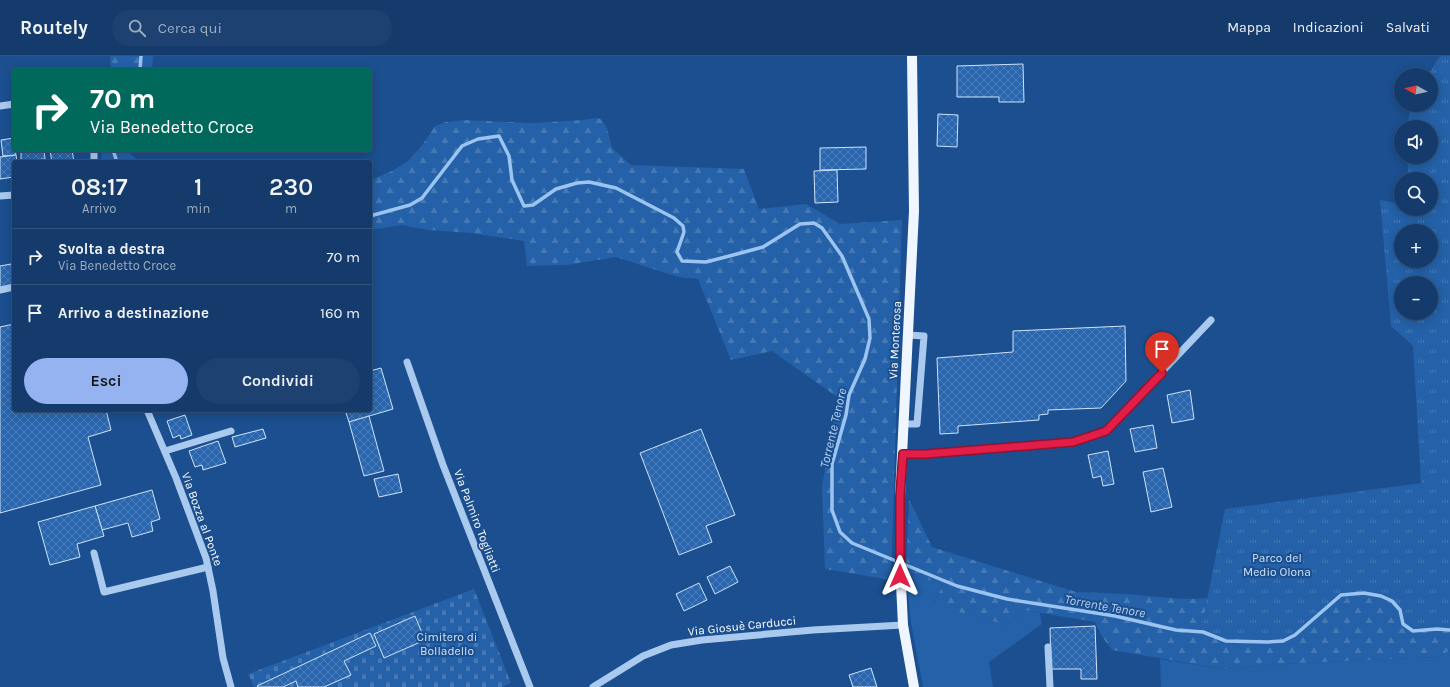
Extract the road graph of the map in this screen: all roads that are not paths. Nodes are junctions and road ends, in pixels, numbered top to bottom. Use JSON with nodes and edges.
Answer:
{"nodes":[{"id":1,"x":912,"y":56,"type":"edge"},
{"id":2,"x":12,"y":104,"type":"edge"},
{"id":3,"x":0,"y":106,"type":"edge"},
{"id":4,"x":12,"y":195,"type":"edge"},
{"id":5,"x":0,"y":196,"type":"edge"},
{"id":6,"x":12,"y":287,"type":"edge"},
{"id":7,"x":0,"y":290,"type":"edge"},
{"id":8,"x":1211,"y":320,"type":"dead end"},
{"id":9,"x":908,"y":335,"type":"junction"},
{"id":10,"x":407,"y":362,"type":"dead end"},
{"id":11,"x":148,"y":412,"type":"edge"},
{"id":12,"x":904,"y":424,"type":"junction"},
{"id":13,"x":231,"y":431,"type":"dead end"},
{"id":14,"x":164,"y":451,"type":"junction"},
{"id":15,"x":903,"y":454,"type":"junction"},
{"id":16,"x":94,"y":553,"type":"dead end"},
{"id":17,"x":208,"y":567,"type":"junction"},
{"id":18,"x":903,"y":625,"type":"junction"},
{"id":19,"x":1048,"y":647,"type":"dead end"},
{"id":20,"x":230,"y":687,"type":"edge"},
{"id":21,"x":530,"y":687,"type":"edge"},
{"id":22,"x":593,"y":687,"type":"edge"},
{"id":23,"x":914,"y":687,"type":"edge"},
{"id":24,"x":1050,"y":687,"type":"edge"}],
"edges":[{"from":1,"to":9,"type":"main road","name":"Via Monterosa"},
{"from":2,"to":3,"type":"street"},
{"from":4,"to":5,"type":"street"},
{"from":6,"to":7,"type":"street"},
{"from":8,"to":15,"type":"street"},
{"from":9,"to":12,"type":"main road","name":"Via Monterosa"},
{"from":9,"to":12,"type":"street"},
{"from":10,"to":21,"type":"street","name":"Via Palmiro Togliatti"},
{"from":11,"to":14,"type":"street","name":"Via Bozza al Ponte"},
{"from":12,"to":15,"type":"main road","name":"Via Monterosa"},
{"from":13,"to":14,"type":"street"},
{"from":14,"to":17,"type":"street","name":"Via Bozza al Ponte"},
{"from":15,"to":18,"type":"main road","name":"Via Monterosa"},
{"from":16,"to":17,"type":"street"},
{"from":17,"to":20,"type":"street","name":"Via Bozza al Ponte"},
{"from":18,"to":22,"type":"street","name":"Via Giosuè Carducci"},
{"from":18,"to":23,"type":"main road","name":"Via Monterosa"},
{"from":19,"to":24,"type":"street"}]}
